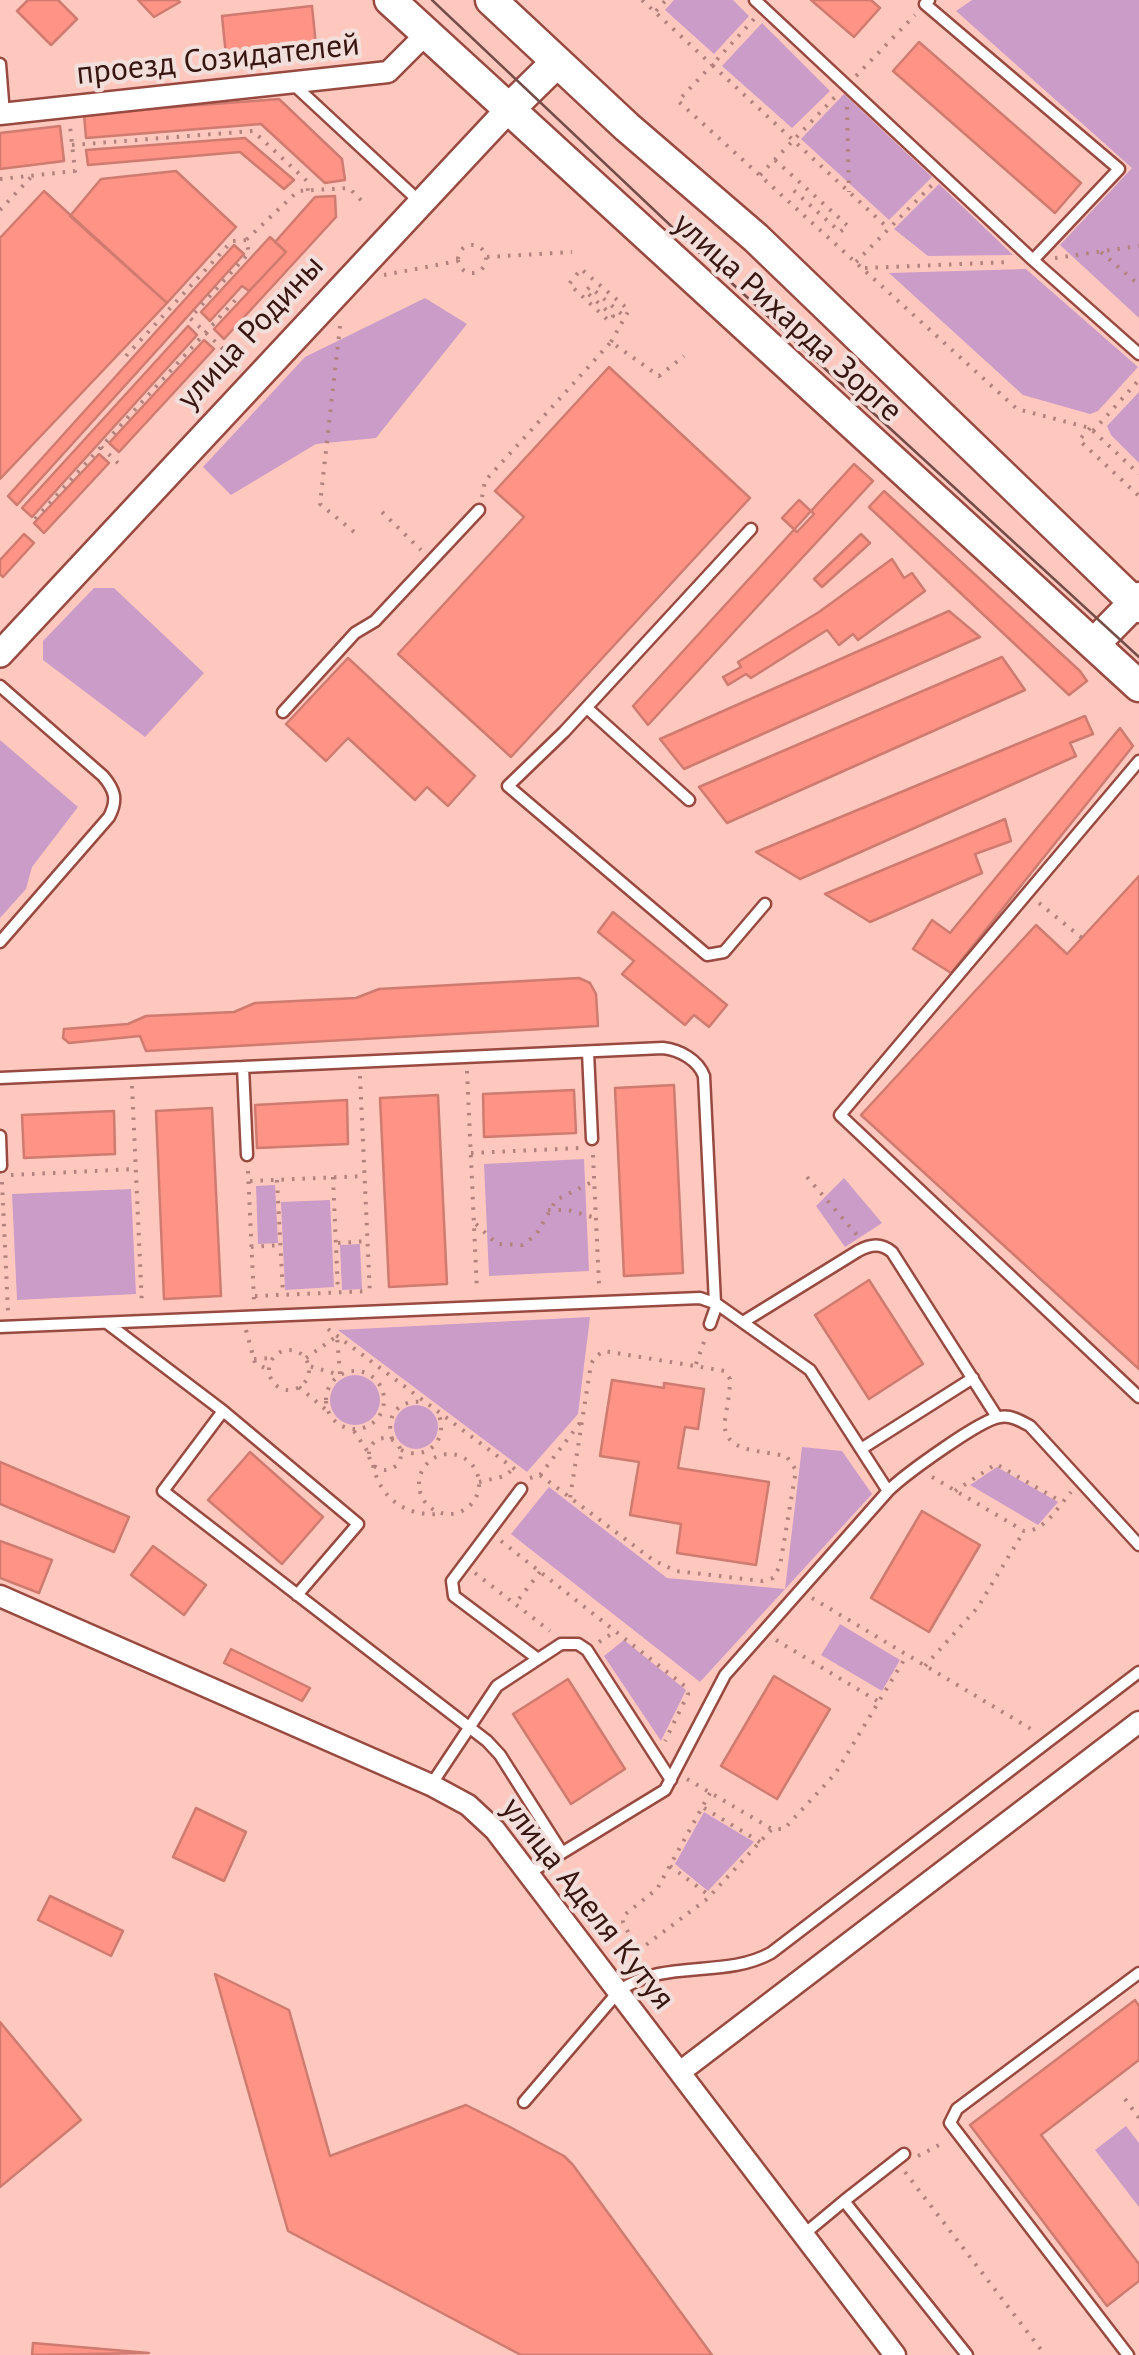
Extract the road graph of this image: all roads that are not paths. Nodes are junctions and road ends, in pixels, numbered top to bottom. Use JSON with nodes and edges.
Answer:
{"nodes":[{"id":1,"x":390,"y":0,"type":"edge"},
{"id":2,"x":491,"y":0,"type":"edge"},
{"id":3,"x":755,"y":0,"type":"edge"},
{"id":4,"x":929,"y":0,"type":"edge"},
{"id":5,"x":426,"y":34,"type":"junction"},
{"id":6,"x":557,"y":62,"type":"junction"},
{"id":7,"x":0,"y":64,"type":"edge"},
{"id":8,"x":292,"y":83,"type":"junction"},
{"id":9,"x":508,"y":110,"type":"junction"},
{"id":10,"x":2,"y":114,"type":"edge"},
{"id":11,"x":420,"y":203,"type":"junction"},
{"id":12,"x":1033,"y":260,"type":"junction"},
{"id":13,"x":1139,"y":354,"type":"edge"},
{"id":14,"x":479,"y":510,"type":"road end"},
{"id":15,"x":751,"y":529,"type":"dead end"},
{"id":16,"x":1137,"y":603,"type":"edge"},
{"id":17,"x":1094,"y":644,"type":"junction"},
{"id":18,"x":0,"y":654,"type":"edge"},
{"id":19,"x":1134,"y":672,"type":"edge"},
{"id":20,"x":0,"y":686,"type":"edge"},
{"id":21,"x":586,"y":708,"type":"junction"},
{"id":22,"x":283,"y":712,"type":"dead end"},
{"id":23,"x":1139,"y":761,"type":"edge"},
{"id":24,"x":689,"y":800,"type":"dead end"},
{"id":25,"x":765,"y":904,"type":"dead end"},
{"id":26,"x":0,"y":942,"type":"edge"},
{"id":27,"x":588,"y":1052,"type":"junction"},
{"id":28,"x":243,"y":1068,"type":"junction"},
{"id":29,"x":0,"y":1078,"type":"edge"},
{"id":30,"x":0,"y":1136,"type":"edge"},
{"id":31,"x":592,"y":1139,"type":"dead end"},
{"id":32,"x":247,"y":1154,"type":"road end"},
{"id":33,"x":2,"y":1166,"type":"edge"},
{"id":34,"x":716,"y":1304,"type":"junction"},
{"id":35,"x":106,"y":1322,"type":"junction"},
{"id":36,"x":743,"y":1322,"type":"junction"},
{"id":37,"x":710,"y":1324,"type":"road end"},
{"id":38,"x":4,"y":1327,"type":"edge"},
{"id":39,"x":972,"y":1378,"type":"junction"},
{"id":40,"x":1139,"y":1397,"type":"edge"},
{"id":41,"x":223,"y":1411,"type":"junction"},
{"id":42,"x":997,"y":1417,"type":"junction"},
{"id":43,"x":862,"y":1449,"type":"junction"},
{"id":44,"x":521,"y":1483,"type":"road end"},
{"id":45,"x":888,"y":1491,"type":"junction"},
{"id":46,"x":1139,"y":1545,"type":"edge"},
{"id":47,"x":297,"y":1595,"type":"junction"},
{"id":48,"x":0,"y":1596,"type":"edge"},
{"id":49,"x":538,"y":1659,"type":"junction"},
{"id":50,"x":1139,"y":1672,"type":"edge"},
{"id":51,"x":1139,"y":1722,"type":"edge"},
{"id":52,"x":469,"y":1727,"type":"junction"},
{"id":53,"x":673,"y":1776,"type":"junction"},
{"id":54,"x":431,"y":1786,"type":"junction"},
{"id":55,"x":561,"y":1851,"type":"junction"},
{"id":56,"x":529,"y":1873,"type":"junction"},
{"id":57,"x":1139,"y":1973,"type":"edge"},
{"id":58,"x":620,"y":1991,"type":"junction"},
{"id":59,"x":680,"y":2072,"type":"junction"},
{"id":60,"x":524,"y":2102,"type":"dead end"},
{"id":61,"x":900,"y":2157,"type":"road end"},
{"id":62,"x":844,"y":2201,"type":"junction"},
{"id":63,"x":803,"y":2234,"type":"junction"},
{"id":64,"x":894,"y":2355,"type":"edge"},
{"id":65,"x":967,"y":2355,"type":"edge"},
{"id":66,"x":1128,"y":2355,"type":"edge"}],
"edges":[{"from":1,"to":5,"type":"main road","name":"улица Рихарда Зорге"},
{"from":2,"to":6,"type":"main road","name":"улица Рихарда Зорге"},
{"from":3,"to":12,"type":"lane"},
{"from":4,"to":12,"type":"lane"},
{"from":5,"to":8,"type":"street","name":"проезд Созидателей"},
{"from":5,"to":9,"type":"main road","name":"улица Рихарда Зорге"},
{"from":6,"to":9,"type":"main road","name":"улица Родины"},
{"from":6,"to":16,"type":"main road","name":"улица Рихарда Зорге"},
{"from":7,"to":10,"type":"lane"},
{"from":8,"to":10,"type":"street","name":"проезд Созидателей"},
{"from":8,"to":11,"type":"lane"},
{"from":9,"to":11,"type":"street","name":"улица Родины"},
{"from":9,"to":17,"type":"main road","name":"улица Рихарда Зорге"},
{"from":11,"to":18,"type":"street","name":"улица Родины"},
{"from":12,"to":13,"type":"lane"},
{"from":14,"to":22,"type":"lane"},
{"from":15,"to":21,"type":"lane"},
{"from":16,"to":17,"type":"main road"},
{"from":17,"to":19,"type":"main road","name":"улица Рихарда Зорге"},
{"from":20,"to":26,"type":"lane"},
{"from":21,"to":24,"type":"lane"},
{"from":21,"to":25,"type":"lane"},
{"from":23,"to":40,"type":"lane"},
{"from":27,"to":28,"type":"lane"},
{"from":27,"to":31,"type":"lane"},
{"from":27,"to":34,"type":"lane"},
{"from":28,"to":29,"type":"lane"},
{"from":28,"to":32,"type":"lane"},
{"from":30,"to":33,"type":"lane"},
{"from":34,"to":35,"type":"lane"},
{"from":34,"to":36,"type":"lane"},
{"from":34,"to":37,"type":"lane"},
{"from":35,"to":38,"type":"lane"},
{"from":35,"to":41,"type":"lane"},
{"from":36,"to":39,"type":"lane"},
{"from":36,"to":43,"type":"lane"},
{"from":39,"to":42,"type":"lane"},
{"from":39,"to":43,"type":"lane"},
{"from":41,"to":47,"type":"lane"},
{"from":41,"to":47,"type":"lane"},
{"from":42,"to":45,"type":"lane"},
{"from":42,"to":46,"type":"lane"},
{"from":43,"to":45,"type":"lane"},
{"from":44,"to":49,"type":"lane"},
{"from":45,"to":53,"type":"lane"},
{"from":47,"to":52,"type":"lane"},
{"from":48,"to":54,"type":"street","name":"улица Аделя Кутуя"},
{"from":49,"to":52,"type":"lane"},
{"from":49,"to":53,"type":"lane"},
{"from":50,"to":58,"type":"lane"},
{"from":51,"to":59,"type":"street"},
{"from":52,"to":54,"type":"lane"},
{"from":52,"to":55,"type":"lane"},
{"from":53,"to":55,"type":"lane"},
{"from":54,"to":56,"type":"street","name":"улица Аделя Кутуя"},
{"from":55,"to":56,"type":"lane"},
{"from":56,"to":58,"type":"street","name":"улица Аделя Кутуя"},
{"from":57,"to":66,"type":"lane"},
{"from":58,"to":59,"type":"street","name":"улица Аделя Кутуя"},
{"from":58,"to":60,"type":"lane"},
{"from":59,"to":63,"type":"street","name":"улица Аделя Кутуя"},
{"from":61,"to":62,"type":"lane"},
{"from":62,"to":63,"type":"lane"},
{"from":62,"to":65,"type":"lane"},
{"from":63,"to":64,"type":"street","name":"улица Аделя Кутуя"}]}
